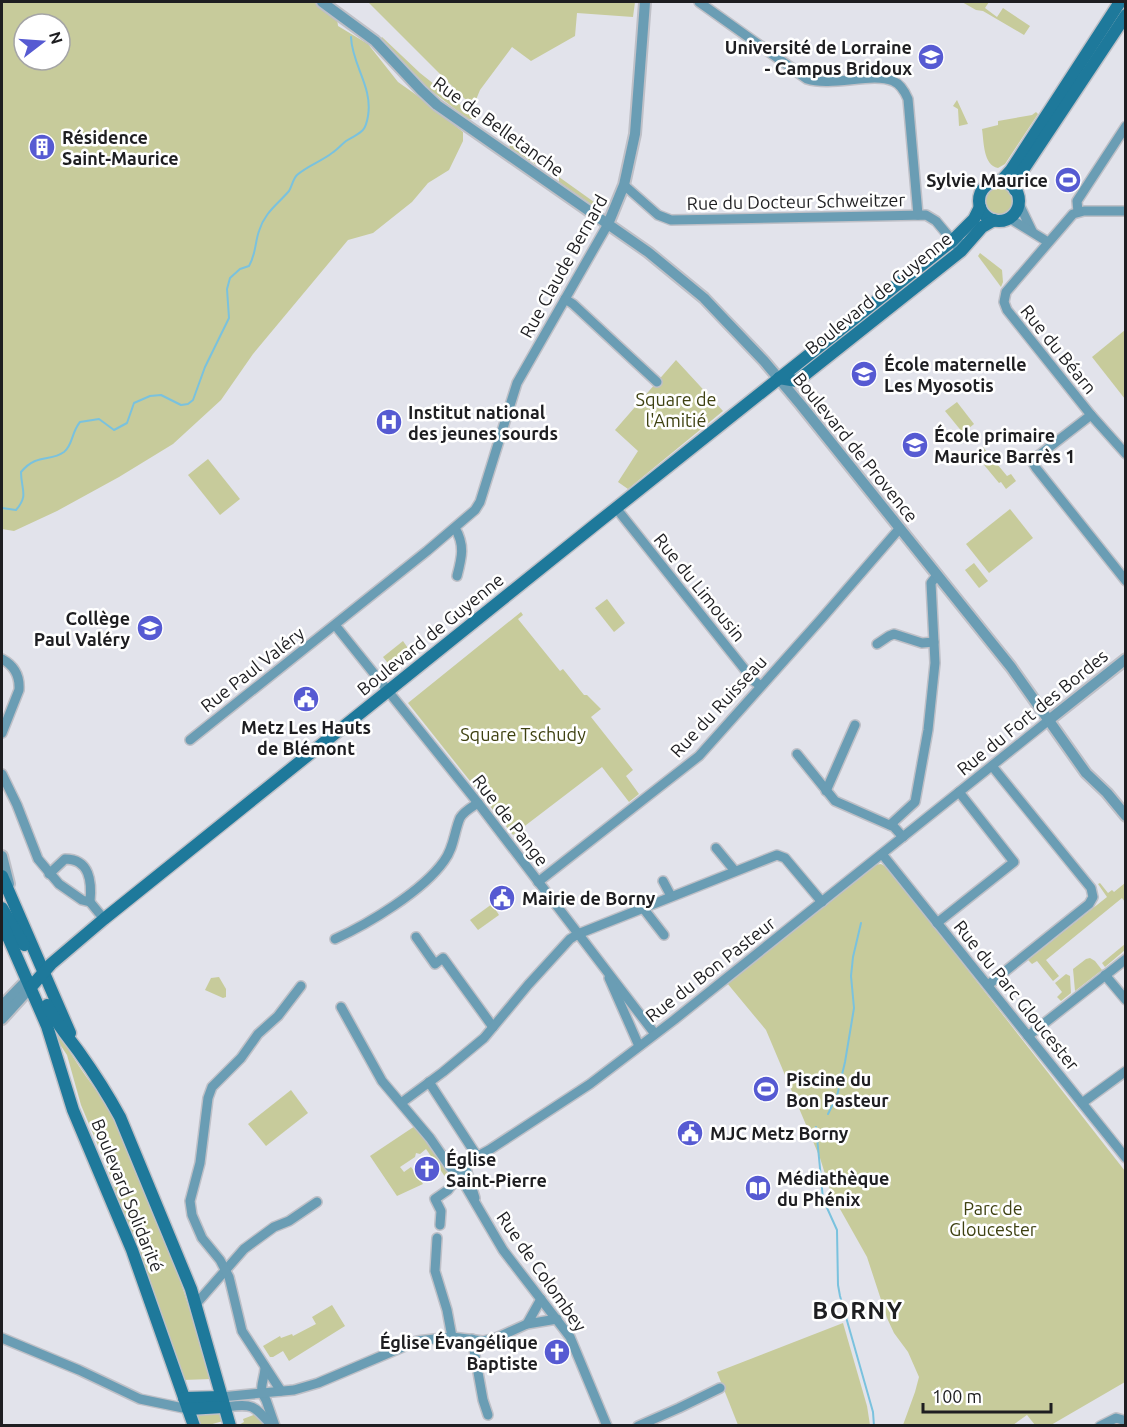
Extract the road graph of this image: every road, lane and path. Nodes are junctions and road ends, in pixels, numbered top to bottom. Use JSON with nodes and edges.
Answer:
{"nodes":[{"id":1,"x":322,"y":2,"type":"edge"},
{"id":2,"x":645,"y":2,"type":"edge"},
{"id":3,"x":699,"y":2,"type":"edge"},
{"id":4,"x":1120,"y":2,"type":"edge"},
{"id":5,"x":1125,"y":15,"type":"edge"},
{"id":6,"x":1125,"y":126,"type":"edge"},
{"id":7,"x":1001,"y":182,"type":"junction"},
{"id":8,"x":624,"y":185,"type":"junction"},
{"id":9,"x":1015,"y":189,"type":"junction"},
{"id":10,"x":1018,"y":204,"type":"junction"},
{"id":11,"x":980,"y":207,"type":"junction"},
{"id":12,"x":1125,"y":211,"type":"edge"},
{"id":13,"x":1078,"y":212,"type":"junction"},
{"id":14,"x":918,"y":215,"type":"junction"},
{"id":15,"x":1009,"y":218,"type":"junction"},
{"id":16,"x":994,"y":220,"type":"junction"},
{"id":17,"x":608,"y":224,"type":"junction"},
{"id":18,"x":1032,"y":231,"type":"junction"},
{"id":19,"x":952,"y":241,"type":"junction"},
{"id":20,"x":1048,"y":242,"type":"junction"},
{"id":21,"x":968,"y":243,"type":"junction"},
{"id":22,"x":892,"y":297,"type":"junction"},
{"id":23,"x":565,"y":299,"type":"junction"},
{"id":24,"x":779,"y":378,"type":"junction"},
{"id":25,"x":657,"y":382,"type":"dead end"},
{"id":26,"x":1091,"y":415,"type":"junction"},
{"id":27,"x":1125,"y":454,"type":"edge"},
{"id":28,"x":616,"y":508,"type":"junction"},
{"id":29,"x":455,"y":528,"type":"junction"},
{"id":30,"x":900,"y":528,"type":"junction"},
{"id":31,"x":937,"y":575,"type":"junction"},
{"id":32,"x":457,"y":576,"type":"dead end"},
{"id":33,"x":1125,"y":580,"type":"edge"},
{"id":34,"x":335,"y":625,"type":"junction"},
{"id":35,"x":934,"y":642,"type":"junction"},
{"id":36,"x":877,"y":644,"type":"dead end"},
{"id":37,"x":1125,"y":658,"type":"edge"},
{"id":38,"x":2,"y":659,"type":"edge"},
{"id":39,"x":761,"y":686,"type":"junction"},
{"id":40,"x":388,"y":691,"type":"junction"},
{"id":41,"x":1049,"y":720,"type":"junction"},
{"id":42,"x":855,"y":725,"type":"dead end"},
{"id":43,"x":2,"y":733,"type":"edge"},
{"id":44,"x":190,"y":740,"type":"dead end"},
{"id":45,"x":797,"y":754,"type":"dead end"},
{"id":46,"x":992,"y":766,"type":"junction"},
{"id":47,"x":2,"y":774,"type":"edge"},
{"id":48,"x":826,"y":791,"type":"junction"},
{"id":49,"x":959,"y":792,"type":"junction"},
{"id":50,"x":478,"y":803,"type":"junction"},
{"id":51,"x":1125,"y":813,"type":"edge"},
{"id":52,"x":890,"y":825,"type":"junction"},
{"id":53,"x":903,"y":837,"type":"junction"},
{"id":54,"x":716,"y":848,"type":"dead end"},
{"id":55,"x":882,"y":854,"type":"junction"},
{"id":56,"x":2,"y":856,"type":"edge"},
{"id":57,"x":735,"y":872,"type":"junction"},
{"id":58,"x":49,"y":874,"type":"junction"},
{"id":59,"x":2,"y":876,"type":"edge"},
{"id":60,"x":538,"y":882,"type":"junction"},
{"id":61,"x":663,"y":882,"type":"dead end"},
{"id":62,"x":671,"y":896,"type":"junction"},
{"id":63,"x":90,"y":902,"type":"junction"},
{"id":64,"x":822,"y":902,"type":"junction"},
{"id":65,"x":15,"y":907,"type":"junction"},
{"id":66,"x":2,"y":908,"type":"edge"},
{"id":67,"x":643,"y":908,"type":"junction"},
{"id":68,"x":104,"y":919,"type":"junction"},
{"id":69,"x":2,"y":922,"type":"edge"},
{"id":70,"x":937,"y":923,"type":"junction"},
{"id":71,"x":578,"y":934,"type":"junction"},
{"id":72,"x":664,"y":935,"type":"dead end"},
{"id":73,"x":416,"y":936,"type":"dead end"},
{"id":74,"x":335,"y":939,"type":"dead end"},
{"id":75,"x":1125,"y":959,"type":"edge"},
{"id":76,"x":606,"y":970,"type":"junction"},
{"id":77,"x":1106,"y":975,"type":"junction"},
{"id":78,"x":35,"y":976,"type":"junction"},
{"id":79,"x":988,"y":985,"type":"junction"},
{"id":80,"x":301,"y":986,"type":"dead end"},
{"id":81,"x":1125,"y":1000,"type":"edge"},
{"id":82,"x":2,"y":1006,"type":"edge"},
{"id":83,"x":341,"y":1007,"type":"dead end"},
{"id":84,"x":2,"y":1019,"type":"edge"},
{"id":85,"x":493,"y":1027,"type":"junction"},
{"id":86,"x":655,"y":1034,"type":"junction"},
{"id":87,"x":1028,"y":1035,"type":"junction"},
{"id":88,"x":639,"y":1046,"type":"junction"},
{"id":89,"x":1125,"y":1071,"type":"edge"},
{"id":90,"x":429,"y":1082,"type":"junction"},
{"id":91,"x":401,"y":1102,"type":"junction"},
{"id":92,"x":1082,"y":1103,"type":"junction"},
{"id":93,"x":475,"y":1158,"type":"junction"},
{"id":94,"x":1125,"y":1158,"type":"edge"},
{"id":95,"x":463,"y":1174,"type":"junction"},
{"id":96,"x":317,"y":1202,"type":"dead end"},
{"id":97,"x":440,"y":1225,"type":"dead end"},
{"id":98,"x":437,"y":1238,"type":"dead end"},
{"id":99,"x":225,"y":1269,"type":"junction"},
{"id":100,"x":541,"y":1299,"type":"junction"},
{"id":101,"x":196,"y":1304,"type":"junction"},
{"id":102,"x":447,"y":1310,"type":"junction"},
{"id":103,"x":557,"y":1319,"type":"junction"},
{"id":104,"x":527,"y":1324,"type":"junction"},
{"id":105,"x":452,"y":1337,"type":"junction"},
{"id":106,"x":2,"y":1338,"type":"edge"},
{"id":107,"x":469,"y":1338,"type":"junction"},
{"id":108,"x":265,"y":1367,"type":"junction"},
{"id":109,"x":720,"y":1388,"type":"dead end"},
{"id":110,"x":282,"y":1391,"type":"junction"},
{"id":111,"x":262,"y":1393,"type":"junction"},
{"id":112,"x":222,"y":1402,"type":"junction"},
{"id":113,"x":186,"y":1403,"type":"junction"},
{"id":114,"x":488,"y":1415,"type":"dead end"},
{"id":115,"x":1125,"y":1421,"type":"edge"},
{"id":116,"x":194,"y":1425,"type":"edge"},
{"id":117,"x":230,"y":1425,"type":"edge"},
{"id":118,"x":274,"y":1425,"type":"edge"},
{"id":119,"x":608,"y":1425,"type":"edge"},
{"id":120,"x":638,"y":1425,"type":"edge"},
{"id":121,"x":1100,"y":1425,"type":"edge"}],
"edges":[{"from":1,"to":17,"type":"street","name":"Rue de Belletanche"},
{"from":2,"to":8,"type":"street","name":"Rue Claude Bernard"},
{"from":3,"to":14,"type":"street"},
{"from":4,"to":7,"type":"main road"},
{"from":5,"to":9,"type":"main road"},
{"from":6,"to":13,"type":"street"},
{"from":7,"to":9,"type":"main road"},
{"from":7,"to":11,"type":"main road"},
{"from":8,"to":14,"type":"street","name":"Rue du Docteur Schweitzer"},
{"from":8,"to":17,"type":"street","name":"Rue Claude Bernard"},
{"from":9,"to":10,"type":"main road"},
{"from":10,"to":15,"type":"main road"},
{"from":10,"to":18,"type":"street"},
{"from":11,"to":16,"type":"main road"},
{"from":11,"to":19,"type":"main road","name":"Boulevard de Guyenne"},
{"from":12,"to":13,"type":"street"},
{"from":13,"to":20,"type":"street"},
{"from":14,"to":19,"type":"street","name":"Rue du Docteur Schweitzer"},
{"from":15,"to":16,"type":"main road"},
{"from":15,"to":18,"type":"street"},
{"from":16,"to":21,"type":"main road","name":"Boulevard de Guyenne"},
{"from":17,"to":23,"type":"street","name":"Rue Claude Bernard"},
{"from":17,"to":24,"type":"street","name":"Boulevard de Provence"},
{"from":18,"to":20,"type":"street"},
{"from":19,"to":21,"type":"street"},
{"from":19,"to":22,"type":"main road","name":"Boulevard de Guyenne"},
{"from":20,"to":26,"type":"street","name":"Rue du Béarn"},
{"from":21,"to":22,"type":"main road","name":"Boulevard de Guyenne"},
{"from":22,"to":24,"type":"main road","name":"Boulevard de Guyenne"},
{"from":23,"to":25,"type":"street"},
{"from":23,"to":29,"type":"street","name":"Rue Claude Bernard"},
{"from":24,"to":28,"type":"main road","name":"Boulevard de Guyenne"},
{"from":24,"to":30,"type":"street","name":"Boulevard de Provence"},
{"from":26,"to":27,"type":"street","name":"Rue du Béarn"},
{"from":26,"to":33,"type":"street","name":"Rue du Béarn"},
{"from":28,"to":39,"type":"street","name":"Rue du Limousin"},
{"from":28,"to":40,"type":"main road","name":"Boulevard de Guyenne"},
{"from":29,"to":32,"type":"street"},
{"from":29,"to":34,"type":"street","name":"Rue Claude Bernard"},
{"from":30,"to":31,"type":"street","name":"Boulevard de Provence"},
{"from":30,"to":39,"type":"street","name":"Rue du Ruisseau"},
{"from":31,"to":35,"type":"street"},
{"from":31,"to":41,"type":"street","name":"Boulevard de Provence"},
{"from":34,"to":40,"type":"street"},
{"from":34,"to":44,"type":"street","name":"Rue Paul Valéry"},
{"from":35,"to":36,"type":"street"},
{"from":35,"to":52,"type":"street"},
{"from":37,"to":41,"type":"street","name":"Rue du Fort des Bordes"},
{"from":38,"to":43,"type":"street"},
{"from":39,"to":60,"type":"street","name":"Rue du Ruisseau"},
{"from":40,"to":50,"type":"street","name":"Rue de Pange"},
{"from":40,"to":68,"type":"main road","name":"Boulevard de Guyenne"},
{"from":41,"to":46,"type":"street","name":"Rue du Fort des Bordes"},
{"from":41,"to":51,"type":"street","name":"Boulevard de Provence"},
{"from":42,"to":48,"type":"street"},
{"from":45,"to":48,"type":"street"},
{"from":46,"to":49,"type":"street","name":"Rue du Fort des Bordes"},
{"from":46,"to":79,"type":"street"},
{"from":47,"to":58,"type":"street"},
{"from":48,"to":52,"type":"street"},
{"from":49,"to":53,"type":"street","name":"Rue du Bon Pasteur"},
{"from":49,"to":70,"type":"street"},
{"from":50,"to":60,"type":"street","name":"Rue de Pange"},
{"from":50,"to":74,"type":"street"},
{"from":52,"to":53,"type":"street"},
{"from":53,"to":55,"type":"street","name":"Rue du Bon Pasteur"},
{"from":54,"to":57,"type":"street"},
{"from":55,"to":64,"type":"street","name":"Rue du Bon Pasteur"},
{"from":55,"to":70,"type":"street","name":"Rue du Parc Gloucester"},
{"from":56,"to":65,"type":"street"},
{"from":57,"to":62,"type":"street"},
{"from":57,"to":64,"type":"street"},
{"from":58,"to":63,"type":"street"},
{"from":58,"to":63,"type":"street"},
{"from":59,"to":65,"type":"main road","name":"Boulevard Solidarité"},
{"from":60,"to":71,"type":"street","name":"Rue de Pange"},
{"from":61,"to":62,"type":"street"},
{"from":62,"to":67,"type":"street"},
{"from":63,"to":68,"type":"street"},
{"from":64,"to":86,"type":"street","name":"Rue du Bon Pasteur"},
{"from":65,"to":78,"type":"main road","name":"Boulevard Solidarité"},
{"from":66,"to":78,"type":"main road","name":"Boulevard Solidarité"},
{"from":67,"to":71,"type":"street"},
{"from":67,"to":72,"type":"street"},
{"from":68,"to":78,"type":"main road","name":"Boulevard de Guyenne"},
{"from":69,"to":78,"type":"main road","name":"Boulevard Solidarité"},
{"from":70,"to":79,"type":"street","name":"Rue du Parc Gloucester"},
{"from":71,"to":76,"type":"street","name":"Rue de Pange"},
{"from":71,"to":85,"type":"street"},
{"from":73,"to":85,"type":"street"},
{"from":75,"to":77,"type":"street"},
{"from":76,"to":86,"type":"street","name":"Rue de Pange"},
{"from":76,"to":88,"type":"street","name":"Rue de Pange"},
{"from":77,"to":81,"type":"street"},
{"from":77,"to":87,"type":"street"},
{"from":78,"to":82,"type":"street"},
{"from":78,"to":84,"type":"street"},
{"from":78,"to":101,"type":"main road","name":"Boulevard Solidarité"},
{"from":78,"to":113,"type":"main road","name":"Boulevard Solidarité"},
{"from":79,"to":87,"type":"street","name":"Rue du Parc Gloucester"},
{"from":80,"to":99,"type":"street"},
{"from":83,"to":91,"type":"street"},
{"from":85,"to":90,"type":"street"},
{"from":86,"to":88,"type":"street","name":"Rue du Bon Pasteur"},
{"from":87,"to":92,"type":"street","name":"Rue du Parc Gloucester"},
{"from":88,"to":93,"type":"street","name":"Rue du Bon Pasteur"},
{"from":89,"to":92,"type":"street"},
{"from":90,"to":91,"type":"street"},
{"from":90,"to":93,"type":"street"},
{"from":91,"to":95,"type":"street"},
{"from":92,"to":94,"type":"street","name":"Rue du Parc Gloucester"},
{"from":93,"to":95,"type":"street"},
{"from":95,"to":97,"type":"street"},
{"from":95,"to":100,"type":"street","name":"Rue de Colombey"},
{"from":96,"to":99,"type":"street"},
{"from":98,"to":102,"type":"street"},
{"from":99,"to":101,"type":"street"},
{"from":99,"to":108,"type":"street"},
{"from":100,"to":103,"type":"street","name":"Rue de Colombey"},
{"from":100,"to":104,"type":"street"},
{"from":101,"to":112,"type":"main road","name":"Boulevard Solidarité"},
{"from":102,"to":105,"type":"street"},
{"from":102,"to":107,"type":"street"},
{"from":103,"to":104,"type":"street"},
{"from":103,"to":119,"type":"street","name":"Rue de Colombey"},
{"from":104,"to":107,"type":"street"},
{"from":105,"to":107,"type":"street"},
{"from":105,"to":110,"type":"street"},
{"from":106,"to":113,"type":"street"},
{"from":107,"to":114,"type":"street"},
{"from":108,"to":110,"type":"street"},
{"from":108,"to":111,"type":"street"},
{"from":109,"to":120,"type":"street"},
{"from":110,"to":111,"type":"street"},
{"from":111,"to":112,"type":"street"},
{"from":111,"to":118,"type":"street"},
{"from":112,"to":113,"type":"main road"},
{"from":112,"to":117,"type":"main road","name":"Boulevard Solidarité"},
{"from":112,"to":118,"type":"street"},
{"from":113,"to":116,"type":"main road","name":"Boulevard Solidarité"},
{"from":115,"to":121,"type":"street"}]}
